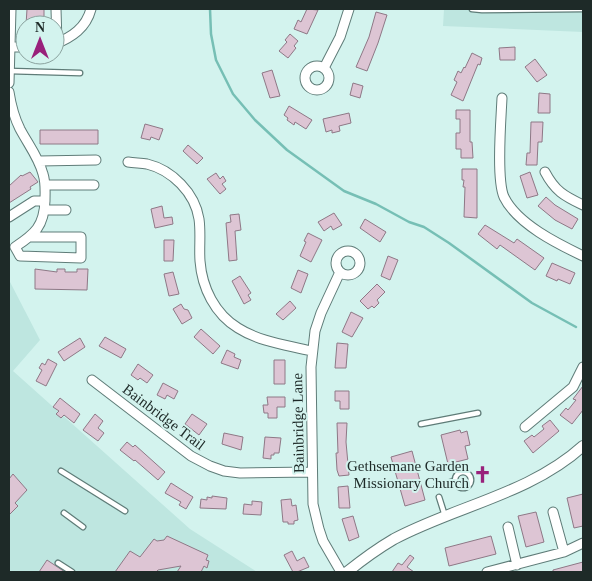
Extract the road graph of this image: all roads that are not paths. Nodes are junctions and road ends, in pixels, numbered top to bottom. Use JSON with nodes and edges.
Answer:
{"nodes":[{"id":1,"x":11,"y":9,"type":"edge"},
{"id":2,"x":91,"y":9,"type":"edge"},
{"id":3,"x":349,"y":9,"type":"edge"},
{"id":4,"x":472,"y":9,"type":"edge"},
{"id":5,"x":528,"y":9,"type":"edge"},
{"id":6,"x":583,"y":9,"type":"edge"},
{"id":7,"x":65,"y":40,"type":"edge"},
{"id":8,"x":10,"y":47,"type":"junction"},
{"id":9,"x":15,"y":47,"type":"edge"},
{"id":10,"x":324,"y":68,"type":"dead end"},
{"id":11,"x":9,"y":71,"type":"edge"},
{"id":12,"x":80,"y":73,"type":"dead end"},
{"id":13,"x":9,"y":78,"type":"edge"},
{"id":14,"x":9,"y":83,"type":"edge"},
{"id":15,"x":9,"y":92,"type":"edge"},
{"id":16,"x":502,"y":98,"type":"dead end"},
{"id":17,"x":96,"y":160,"type":"dead end"},
{"id":18,"x":39,"y":162,"type":"junction"},
{"id":19,"x":128,"y":162,"type":"dead end"},
{"id":20,"x":545,"y":172,"type":"dead end"},
{"id":21,"x":45,"y":185,"type":"junction"},
{"id":22,"x":94,"y":185,"type":"dead end"},
{"id":23,"x":44,"y":205,"type":"junction"},
{"id":24,"x":583,"y":205,"type":"edge"},
{"id":25,"x":66,"y":210,"type":"dead end"},
{"id":26,"x":9,"y":218,"type":"edge"},
{"id":27,"x":30,"y":237,"type":"junction"},
{"id":28,"x":583,"y":256,"type":"edge"},
{"id":29,"x":340,"y":272,"type":"dead end"},
{"id":30,"x":311,"y":351,"type":"junction"},
{"id":31,"x":583,"y":367,"type":"edge"},
{"id":32,"x":92,"y":380,"type":"dead end"},
{"id":33,"x":478,"y":413,"type":"dead end"},
{"id":34,"x":421,"y":424,"type":"dead end"},
{"id":35,"x":525,"y":427,"type":"dead end"},
{"id":36,"x":582,"y":449,"type":"edge"},
{"id":37,"x":61,"y":470,"type":"dead end"},
{"id":38,"x":312,"y":472,"type":"junction"},
{"id":39,"x":455,"y":482,"type":"dead end"},
{"id":40,"x":436,"y":486,"type":"dead end"},
{"id":41,"x":439,"y":497,"type":"dead end"},
{"id":42,"x":125,"y":511,"type":"dead end"},
{"id":43,"x":553,"y":512,"type":"dead end"},
{"id":44,"x":64,"y":513,"type":"dead end"},
{"id":45,"x":445,"y":517,"type":"junction"},
{"id":46,"x":83,"y":527,"type":"dead end"},
{"id":47,"x":508,"y":527,"type":"dead end"},
{"id":48,"x":583,"y":544,"type":"edge"},
{"id":49,"x":564,"y":552,"type":"junction"},
{"id":50,"x":58,"y":562,"type":"dead end"},
{"id":51,"x":517,"y":565,"type":"junction"},
{"id":52,"x":72,"y":572,"type":"edge"},
{"id":53,"x":341,"y":572,"type":"edge"},
{"id":54,"x":347,"y":572,"type":"edge"},
{"id":55,"x":487,"y":572,"type":"edge"}],
"edges":[{"from":1,"to":8,"type":"street"},
{"from":2,"to":7,"type":"street"},
{"from":3,"to":10,"type":"street"},
{"from":4,"to":5,"type":"lane"},
{"from":5,"to":6,"type":"lane"},
{"from":8,"to":9,"type":"street"},
{"from":8,"to":11,"type":"street"},
{"from":11,"to":12,"type":"lane"},
{"from":11,"to":13,"type":"street"},
{"from":13,"to":14,"type":"street"},
{"from":15,"to":18,"type":"street"},
{"from":16,"to":28,"type":"street"},
{"from":17,"to":18,"type":"street"},
{"from":18,"to":21,"type":"street"},
{"from":19,"to":30,"type":"street"},
{"from":20,"to":24,"type":"street"},
{"from":21,"to":22,"type":"street"},
{"from":21,"to":23,"type":"street"},
{"from":23,"to":25,"type":"street"},
{"from":23,"to":26,"type":"street"},
{"from":23,"to":27,"type":"street"},
{"from":27,"to":27,"type":"street"},
{"from":29,"to":30,"type":"street","name":"Bainbridge Lane"},
{"from":30,"to":38,"type":"street","name":"Bainbridge Lane"},
{"from":31,"to":35,"type":"street"},
{"from":32,"to":38,"type":"street","name":"Bainbridge Trail"},
{"from":33,"to":34,"type":"lane"},
{"from":36,"to":45,"type":"street"},
{"from":37,"to":42,"type":"lane"},
{"from":38,"to":53,"type":"street","name":"Bainbridge Lane"},
{"from":39,"to":40,"type":"lane"},
{"from":41,"to":45,"type":"lane"},
{"from":43,"to":49,"type":"street"},
{"from":44,"to":46,"type":"lane"},
{"from":45,"to":54,"type":"street"},
{"from":47,"to":51,"type":"street"},
{"from":48,"to":49,"type":"street"},
{"from":49,"to":51,"type":"street"},
{"from":50,"to":52,"type":"lane"},
{"from":51,"to":55,"type":"street"}]}
